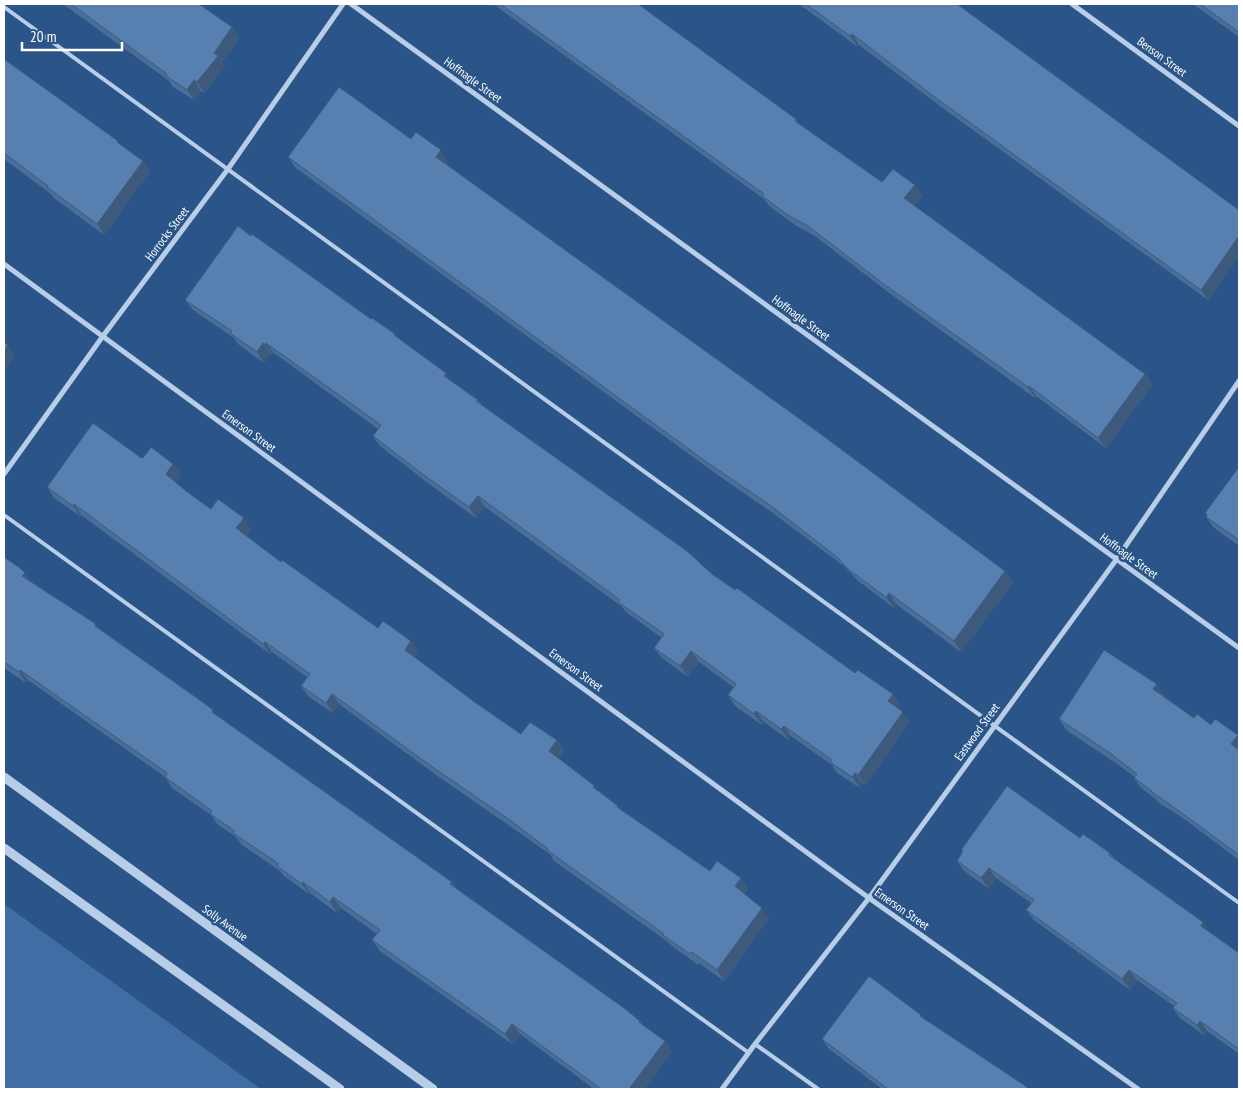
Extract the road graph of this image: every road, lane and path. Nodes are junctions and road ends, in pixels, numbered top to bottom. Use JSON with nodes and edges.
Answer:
{"nodes":[{"id":1,"x":344,"y":4,"type":"edge"},
{"id":2,"x":351,"y":4,"type":"edge"},
{"id":3,"x":1072,"y":4,"type":"edge"},
{"id":4,"x":4,"y":7,"type":"edge"},
{"id":5,"x":1239,"y":126,"type":"edge"},
{"id":6,"x":228,"y":169,"type":"junction"},
{"id":7,"x":4,"y":264,"type":"edge"},
{"id":8,"x":103,"y":336,"type":"junction"},
{"id":9,"x":1239,"y":381,"type":"edge"},
{"id":10,"x":4,"y":474,"type":"edge"},
{"id":11,"x":4,"y":515,"type":"edge"},
{"id":12,"x":1116,"y":560,"type":"junction"},
{"id":13,"x":1239,"y":648,"type":"edge"},
{"id":14,"x":994,"y":726,"type":"junction"},
{"id":15,"x":4,"y":777,"type":"edge"},
{"id":16,"x":4,"y":848,"type":"edge"},
{"id":17,"x":869,"y":898,"type":"junction"},
{"id":18,"x":1239,"y":903,"type":"edge"},
{"id":19,"x":755,"y":1044,"type":"junction"},
{"id":20,"x":749,"y":1053,"type":"junction"},
{"id":21,"x":340,"y":1089,"type":"edge"},
{"id":22,"x":432,"y":1089,"type":"edge"},
{"id":23,"x":722,"y":1089,"type":"edge"},
{"id":24,"x":818,"y":1089,"type":"edge"},
{"id":25,"x":1138,"y":1089,"type":"edge"}],
"edges":[{"from":1,"to":6,"type":"street","name":"Horrocks Street"},
{"from":2,"to":12,"type":"street","name":"Hoffnagle Street"},
{"from":3,"to":5,"type":"street","name":"Benson Street"},
{"from":4,"to":6,"type":"lane"},
{"from":6,"to":8,"type":"street","name":"Horrocks Street"},
{"from":6,"to":14,"type":"lane"},
{"from":7,"to":8,"type":"street","name":"Emerson Street"},
{"from":8,"to":10,"type":"street","name":"Horrocks Street"},
{"from":8,"to":17,"type":"street","name":"Emerson Street"},
{"from":9,"to":12,"type":"street","name":"Eastwood Street"},
{"from":11,"to":20,"type":"lane"},
{"from":12,"to":13,"type":"street","name":"Hoffnagle Street"},
{"from":12,"to":14,"type":"street","name":"Eastwood Street"},
{"from":14,"to":17,"type":"street","name":"Eastwood Street"},
{"from":14,"to":18,"type":"lane"},
{"from":15,"to":22,"type":"street","name":"Solly Avenue"},
{"from":16,"to":21,"type":"street"},
{"from":17,"to":19,"type":"street","name":"Eastwood Street"},
{"from":17,"to":25,"type":"street","name":"Emerson Street"},
{"from":19,"to":20,"type":"street","name":"Eastwood Street"},
{"from":19,"to":24,"type":"lane"},
{"from":20,"to":23,"type":"street","name":"Eastwood Street"}]}
